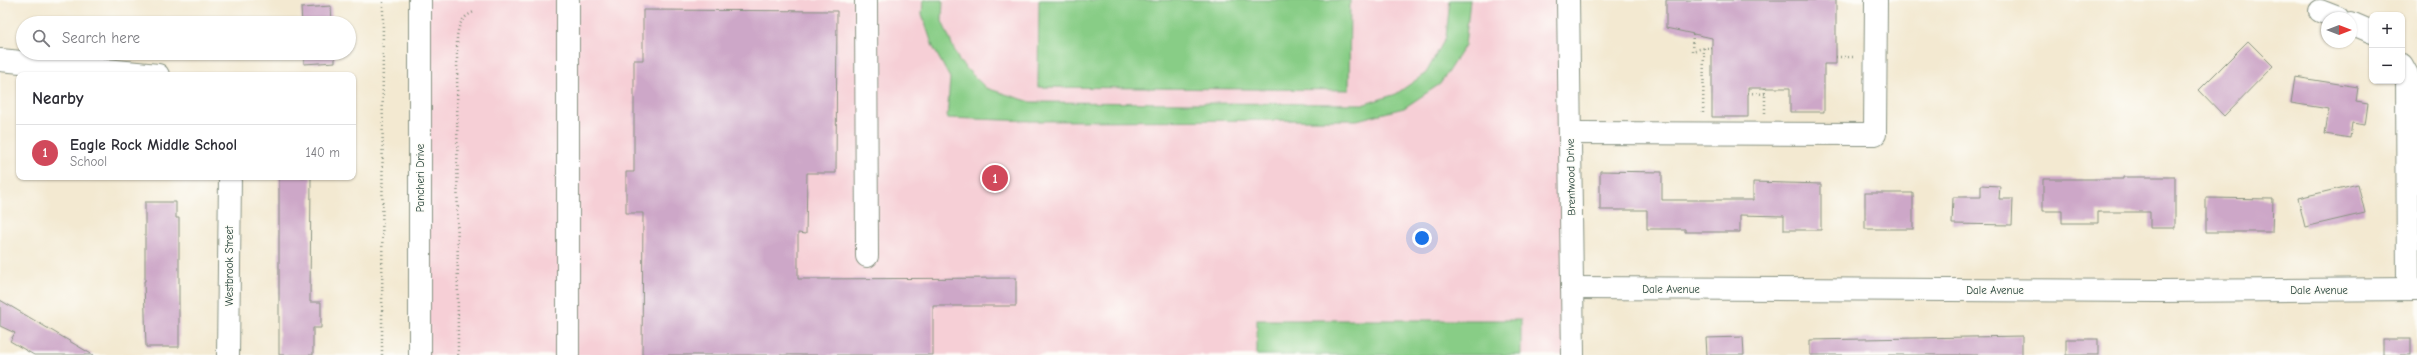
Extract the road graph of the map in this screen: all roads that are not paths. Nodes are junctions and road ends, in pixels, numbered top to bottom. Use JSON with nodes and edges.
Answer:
{"nodes":[{"id":1,"x":420,"y":0,"type":"edge"},
{"id":2,"x":568,"y":0,"type":"edge"},
{"id":3,"x":866,"y":0,"type":"edge"},
{"id":4,"x":1568,"y":0,"type":"edge"},
{"id":5,"x":1876,"y":0,"type":"edge"},
{"id":6,"x":2357,"y":26,"type":"edge"},
{"id":7,"x":2369,"y":31,"type":"edge"},
{"id":8,"x":0,"y":60,"type":"edge"},
{"id":9,"x":2405,"y":71,"type":"edge"},
{"id":10,"x":126,"y":72,"type":"edge"},
{"id":11,"x":1570,"y":133,"type":"junction"},
{"id":12,"x":230,"y":180,"type":"edge"},
{"id":13,"x":867,"y":256,"type":"dead end"},
{"id":14,"x":1572,"y":288,"type":"junction"},
{"id":15,"x":2413,"y":289,"type":"edge"},
{"id":16,"x":228,"y":355,"type":"edge"},
{"id":17,"x":420,"y":355,"type":"edge"},
{"id":18,"x":568,"y":355,"type":"edge"},
{"id":19,"x":1573,"y":355,"type":"edge"}],
"edges":[{"from":1,"to":17,"type":"street","name":"Pancheri Drive"},
{"from":2,"to":18,"type":"street"},
{"from":3,"to":13,"type":"street"},
{"from":4,"to":11,"type":"street","name":"Brentwood Drive"},
{"from":5,"to":11,"type":"street"},
{"from":6,"to":7,"type":"street"},
{"from":8,"to":10,"type":"street"},
{"from":9,"to":15,"type":"street"},
{"from":11,"to":14,"type":"street","name":"Brentwood Drive"},
{"from":12,"to":16,"type":"street","name":"Westbrook Street"},
{"from":14,"to":15,"type":"street","name":"Dale Avenue"},
{"from":14,"to":19,"type":"street","name":"Brentwood Drive"}]}
